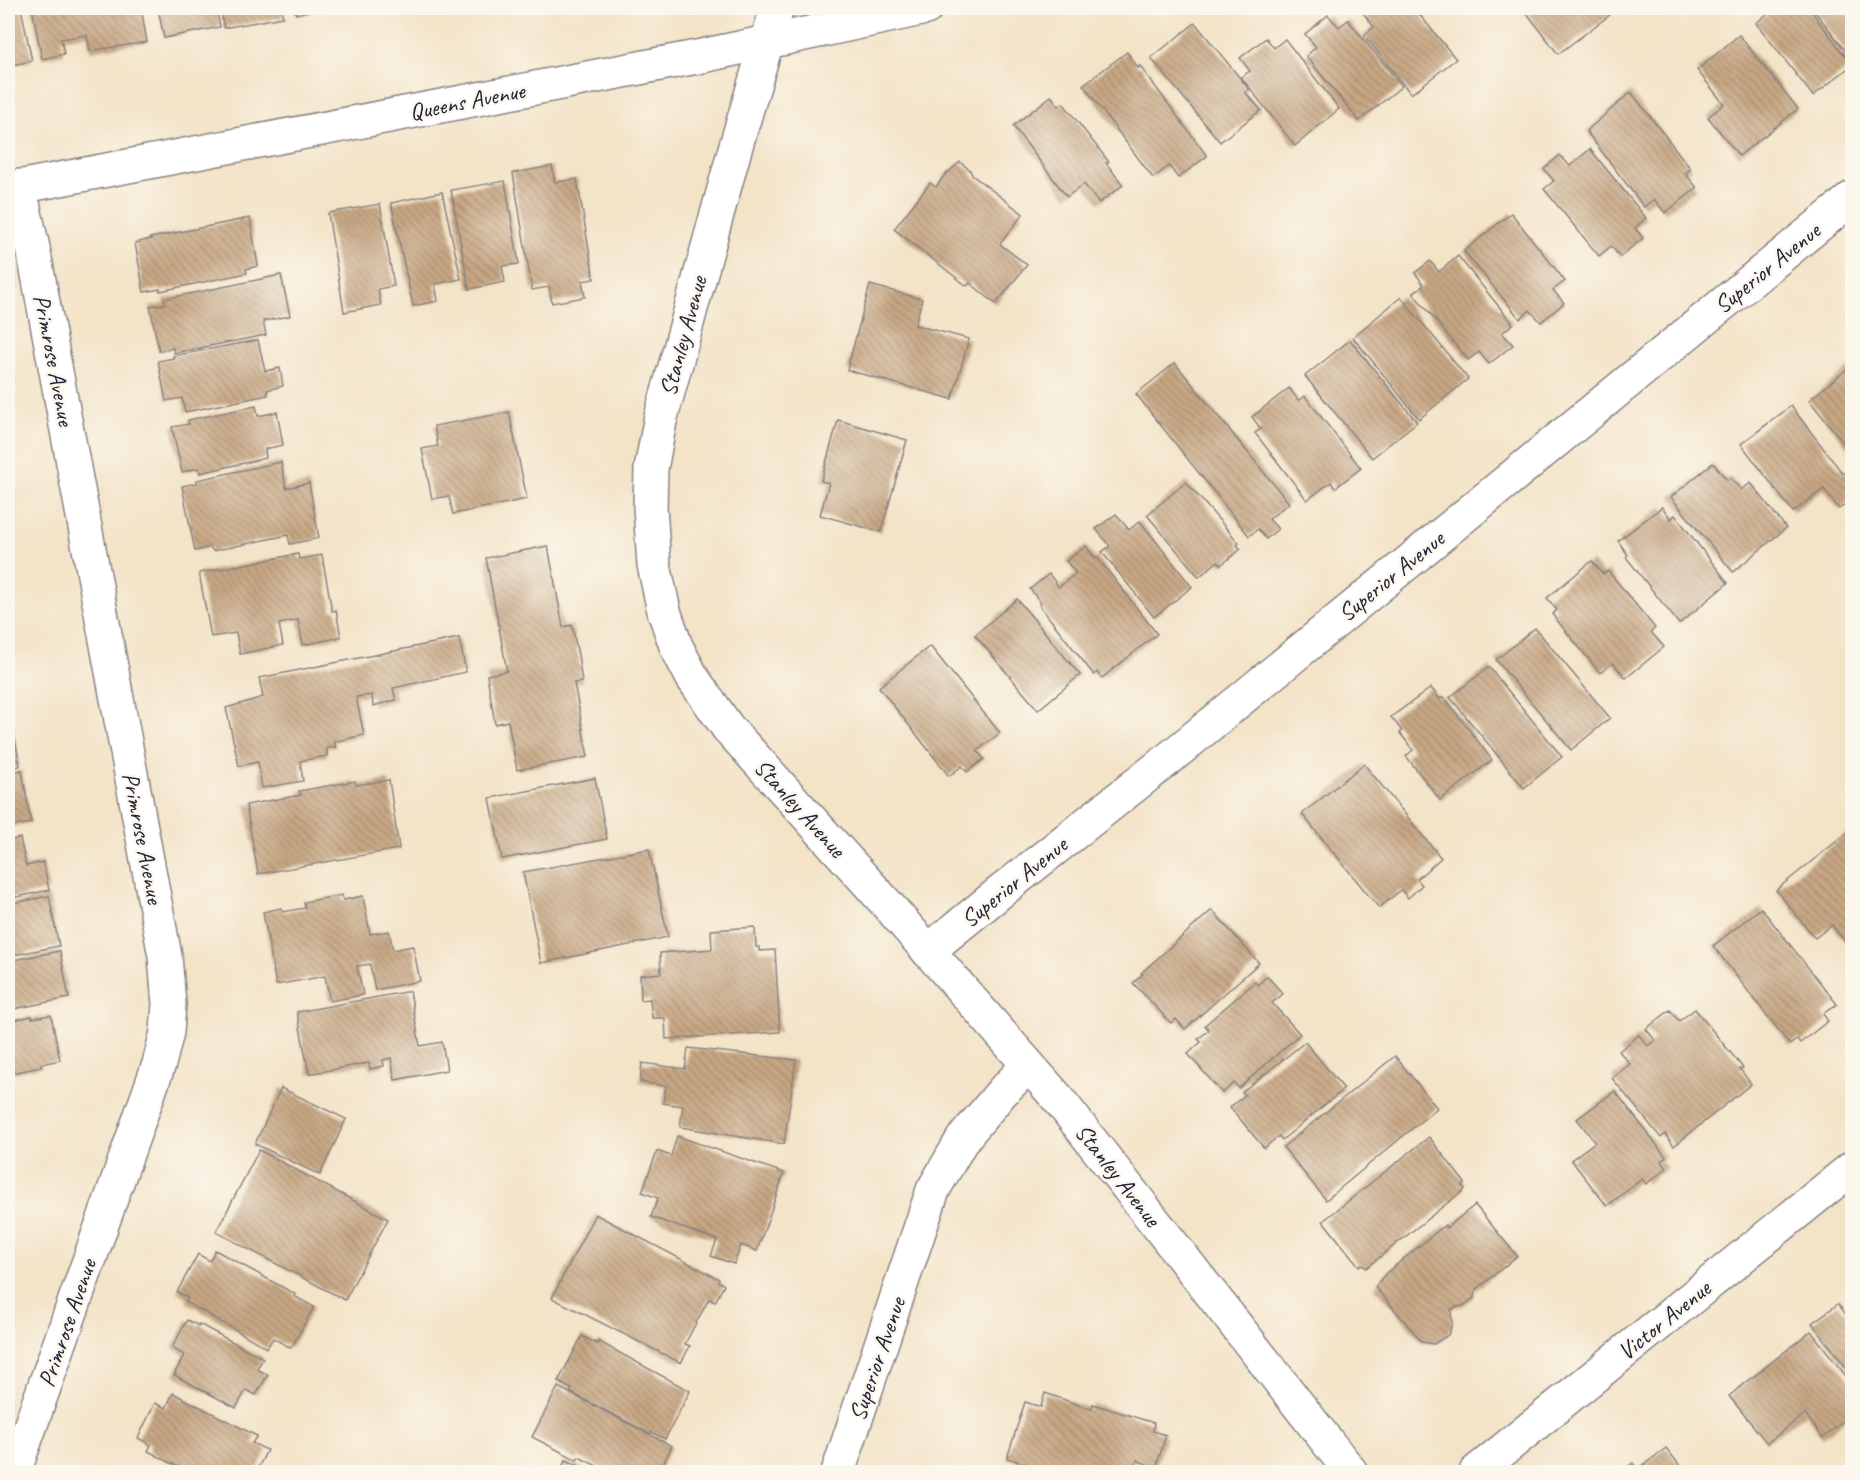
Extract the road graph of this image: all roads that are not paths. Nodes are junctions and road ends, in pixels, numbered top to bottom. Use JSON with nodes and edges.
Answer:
{"nodes":[{"id":1,"x":777,"y":8,"type":"edge"},
{"id":2,"x":926,"y":8,"type":"edge"},
{"id":3,"x":766,"y":41,"type":"junction"},
{"id":4,"x":13,"y":188,"type":"edge"},
{"id":5,"x":1852,"y":198,"type":"edge"},
{"id":6,"x":928,"y":951,"type":"junction"},
{"id":7,"x":1028,"y":1066,"type":"junction"},
{"id":8,"x":1852,"y":1168,"type":"edge"},
{"id":9,"x":14,"y":1473,"type":"edge"},
{"id":10,"x":838,"y":1473,"type":"edge"},
{"id":11,"x":1351,"y":1473,"type":"edge"},
{"id":12,"x":1476,"y":1473,"type":"edge"}],
"edges":[{"from":1,"to":3,"type":"street","name":"Stanley Avenue"},
{"from":2,"to":3,"type":"street","name":"Queens Avenue"},
{"from":3,"to":4,"type":"street","name":"Queens Avenue"},
{"from":3,"to":6,"type":"street","name":"Stanley Avenue"},
{"from":4,"to":9,"type":"street","name":"Primrose Avenue"},
{"from":5,"to":6,"type":"street","name":"Superior Avenue"},
{"from":6,"to":7,"type":"street","name":"Stanley Avenue"},
{"from":7,"to":10,"type":"street","name":"Superior Avenue"},
{"from":7,"to":11,"type":"street","name":"Stanley Avenue"},
{"from":8,"to":12,"type":"street","name":"Victor Avenue"}]}
